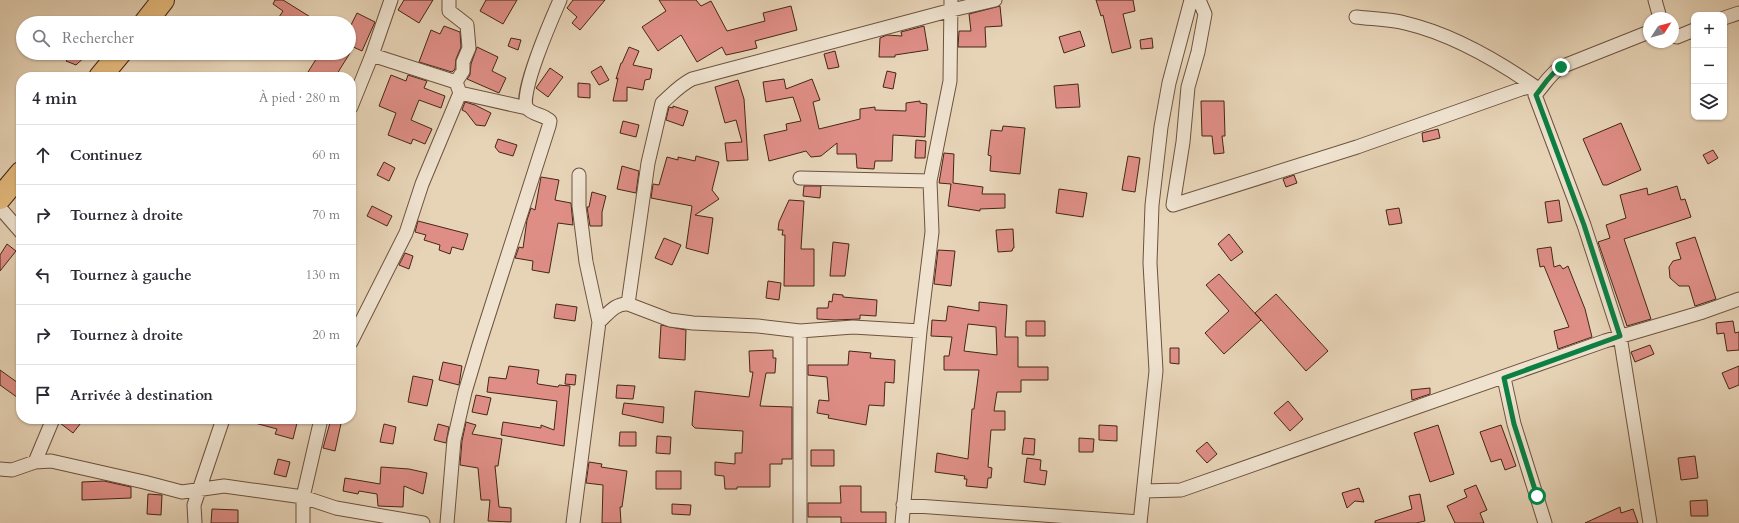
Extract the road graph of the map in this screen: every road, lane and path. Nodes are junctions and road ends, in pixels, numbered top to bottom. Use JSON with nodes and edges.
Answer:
{"nodes":[{"id":1,"x":163,"y":0,"type":"edge"},
{"id":2,"x":391,"y":0,"type":"edge"},
{"id":3,"x":449,"y":0,"type":"edge"},
{"id":4,"x":560,"y":0,"type":"edge"},
{"id":5,"x":995,"y":0,"type":"edge"},
{"id":6,"x":1191,"y":0,"type":"edge"},
{"id":7,"x":1199,"y":0,"type":"edge"},
{"id":8,"x":1655,"y":0,"type":"edge"},
{"id":9,"x":952,"y":5,"type":"edge"},
{"id":10,"x":1658,"y":12,"type":"edge"},
{"id":11,"x":1739,"y":13,"type":"edge"},
{"id":12,"x":150,"y":16,"type":"edge"},
{"id":13,"x":1356,"y":17,"type":"dead end"},
{"id":14,"x":1727,"y":17,"type":"edge"},
{"id":15,"x":1691,"y":31,"type":"edge"},
{"id":16,"x":1643,"y":34,"type":"edge"},
{"id":17,"x":1679,"y":35,"type":"edge"},
{"id":18,"x":372,"y":55,"type":"junction"},
{"id":19,"x":114,"y":60,"type":"edge"},
{"id":20,"x":104,"y":72,"type":"edge"},
{"id":21,"x":458,"y":88,"type":"junction"},
{"id":22,"x":1535,"y":91,"type":"junction"},
{"id":23,"x":356,"y":95,"type":"edge"},
{"id":24,"x":527,"y":108,"type":"junction"},
{"id":25,"x":579,"y":175,"type":"dead end"},
{"id":26,"x":800,"y":178,"type":"dead end"},
{"id":27,"x":16,"y":179,"type":"edge"},
{"id":28,"x":930,"y":181,"type":"junction"},
{"id":29,"x":0,"y":198,"type":"edge"},
{"id":30,"x":0,"y":208,"type":"edge"},
{"id":31,"x":16,"y":226,"type":"edge"},
{"id":32,"x":1739,"y":299,"type":"edge"},
{"id":33,"x":628,"y":304,"type":"junction"},
{"id":34,"x":599,"y":322,"type":"junction"},
{"id":35,"x":800,"y":331,"type":"junction"},
{"id":36,"x":920,"y":331,"type":"junction"},
{"id":37,"x":356,"y":332,"type":"edge"},
{"id":38,"x":1620,"y":336,"type":"junction"},
{"id":39,"x":1504,"y":378,"type":"junction"},
{"id":40,"x":51,"y":424,"type":"edge"},
{"id":41,"x":221,"y":424,"type":"edge"},
{"id":42,"x":320,"y":424,"type":"edge"},
{"id":43,"x":34,"y":462,"type":"junction"},
{"id":44,"x":6,"y":470,"type":"edge"},
{"id":45,"x":0,"y":481,"type":"edge"},
{"id":46,"x":198,"y":491,"type":"junction"},
{"id":47,"x":1144,"y":491,"type":"junction"},
{"id":48,"x":303,"y":497,"type":"junction"},
{"id":49,"x":903,"y":505,"type":"junction"},
{"id":50,"x":195,"y":523,"type":"edge"},
{"id":51,"x":303,"y":523,"type":"edge"},
{"id":52,"x":423,"y":523,"type":"edge"},
{"id":53,"x":447,"y":523,"type":"edge"},
{"id":54,"x":573,"y":523,"type":"edge"},
{"id":55,"x":800,"y":523,"type":"edge"},
{"id":56,"x":902,"y":523,"type":"edge"},
{"id":57,"x":1140,"y":523,"type":"edge"},
{"id":58,"x":1545,"y":523,"type":"edge"},
{"id":59,"x":1650,"y":523,"type":"edge"}],
"edges":[{"from":1,"to":12,"type":"highway"},
{"from":2,"to":18,"type":"street"},
{"from":3,"to":21,"type":"street"},
{"from":4,"to":24,"type":"street"},
{"from":5,"to":9,"type":"street"},
{"from":6,"to":47,"type":"street"},
{"from":7,"to":22,"type":"street"},
{"from":8,"to":10,"type":"street"},
{"from":9,"to":28,"type":"street"},
{"from":9,"to":33,"type":"street"},
{"from":11,"to":14,"type":"street"},
{"from":13,"to":22,"type":"street"},
{"from":15,"to":17,"type":"street"},
{"from":16,"to":22,"type":"street"},
{"from":18,"to":21,"type":"street"},
{"from":18,"to":23,"type":"street"},
{"from":19,"to":20,"type":"highway"},
{"from":21,"to":24,"type":"street"},
{"from":21,"to":37,"type":"street"},
{"from":22,"to":38,"type":"street"},
{"from":24,"to":53,"type":"street"},
{"from":25,"to":34,"type":"street"},
{"from":26,"to":28,"type":"street"},
{"from":27,"to":29,"type":"highway"},
{"from":28,"to":36,"type":"street"},
{"from":30,"to":31,"type":"street"},
{"from":32,"to":38,"type":"street"},
{"from":33,"to":34,"type":"street"},
{"from":33,"to":35,"type":"street"},
{"from":34,"to":54,"type":"street"},
{"from":35,"to":36,"type":"street"},
{"from":35,"to":55,"type":"street"},
{"from":36,"to":49,"type":"street"},
{"from":38,"to":39,"type":"street"},
{"from":38,"to":59,"type":"street"},
{"from":39,"to":47,"type":"street"},
{"from":39,"to":58,"type":"street"},
{"from":40,"to":43,"type":"street"},
{"from":41,"to":46,"type":"street"},
{"from":42,"to":48,"type":"street"},
{"from":43,"to":44,"type":"street"},
{"from":43,"to":46,"type":"street"},
{"from":44,"to":45,"type":"street"},
{"from":46,"to":48,"type":"street"},
{"from":46,"to":50,"type":"street"},
{"from":47,"to":57,"type":"street"},
{"from":48,"to":51,"type":"street"},
{"from":48,"to":52,"type":"street"},
{"from":49,"to":56,"type":"street"},
{"from":49,"to":57,"type":"street"}]}
